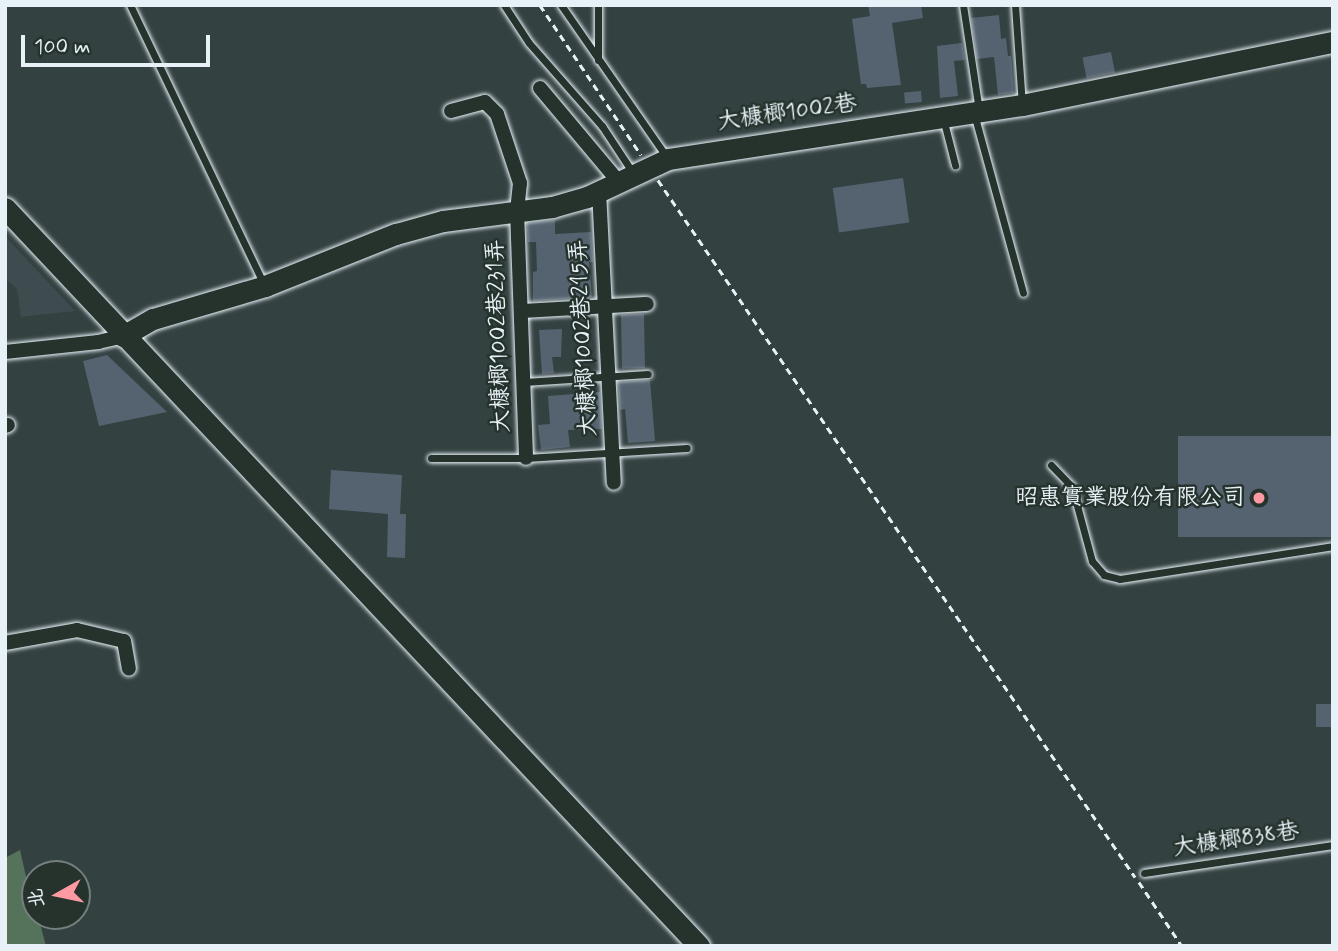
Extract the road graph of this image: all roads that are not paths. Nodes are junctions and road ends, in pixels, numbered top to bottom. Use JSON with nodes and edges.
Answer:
{"nodes":[{"id":1,"x":130,"y":5,"type":"edge"},
{"id":2,"x":504,"y":5,"type":"edge"},
{"id":3,"x":561,"y":5,"type":"edge"},
{"id":4,"x":598,"y":5,"type":"edge"},
{"id":5,"x":963,"y":5,"type":"edge"},
{"id":6,"x":1015,"y":5,"type":"edge"},
{"id":7,"x":1333,"y":42,"type":"edge"},
{"id":8,"x":598,"y":60,"type":"junction"},
{"id":9,"x":540,"y":88,"type":"dead end"},
{"id":10,"x":1022,"y":105,"type":"junction"},
{"id":11,"x":451,"y":111,"type":"dead end"},
{"id":12,"x":979,"y":111,"type":"junction"},
{"id":13,"x":943,"y":116,"type":"junction"},
{"id":14,"x":955,"y":165,"type":"dead end"},
{"id":15,"x":643,"y":171,"type":"junction"},
{"id":16,"x":599,"y":191,"type":"junction"},
{"id":17,"x":5,"y":208,"type":"edge"},
{"id":18,"x":516,"y":211,"type":"junction"},
{"id":19,"x":265,"y":286,"type":"junction"},
{"id":20,"x":1023,"y":293,"type":"dead end"},
{"id":21,"x":647,"y":304,"type":"dead end"},
{"id":22,"x":605,"y":306,"type":"junction"},
{"id":23,"x":520,"y":311,"type":"junction"},
{"id":24,"x":123,"y":336,"type":"junction"},
{"id":25,"x":5,"y":352,"type":"edge"},
{"id":26,"x":649,"y":374,"type":"dead end"},
{"id":27,"x":609,"y":376,"type":"junction"},
{"id":28,"x":523,"y":382,"type":"junction"},
{"id":29,"x":687,"y":448,"type":"dead end"},
{"id":30,"x":614,"y":453,"type":"junction"},
{"id":31,"x":431,"y":458,"type":"dead end"},
{"id":32,"x":526,"y":458,"type":"junction"},
{"id":33,"x":1051,"y":465,"type":"dead end"},
{"id":34,"x":614,"y":483,"type":"dead end"},
{"id":35,"x":1333,"y":546,"type":"edge"},
{"id":36,"x":5,"y":643,"type":"edge"},
{"id":37,"x":129,"y":669,"type":"dead end"},
{"id":38,"x":1333,"y":845,"type":"edge"},
{"id":39,"x":1144,"y":873,"type":"dead end"},
{"id":40,"x":699,"y":946,"type":"edge"}],
"edges":[{"from":1,"to":19,"type":"lane"},
{"from":2,"to":15,"type":"lane"},
{"from":3,"to":8,"type":"lane"},
{"from":4,"to":8,"type":"lane"},
{"from":5,"to":12,"type":"lane"},
{"from":6,"to":10,"type":"lane"},
{"from":7,"to":10,"type":"street","name":"大槺榔1002巷"},
{"from":8,"to":15,"type":"lane"},
{"from":9,"to":15,"type":"street"},
{"from":10,"to":12,"type":"street","name":"大槺榔1002巷"},
{"from":11,"to":18,"type":"street","name":"大槺榔1002巷231弄"},
{"from":12,"to":13,"type":"street","name":"大槺榔1002巷"},
{"from":12,"to":20,"type":"lane"},
{"from":13,"to":14,"type":"lane"},
{"from":13,"to":15,"type":"street","name":"大槺榔1002巷"},
{"from":15,"to":16,"type":"street","name":"大槺榔1002巷"},
{"from":16,"to":18,"type":"street","name":"大槺榔1002巷"},
{"from":16,"to":22,"type":"street","name":"大槺榔1002巷215弄"},
{"from":17,"to":24,"type":"street"},
{"from":18,"to":19,"type":"street","name":"大槺榔1002巷"},
{"from":18,"to":23,"type":"street","name":"大槺榔1002巷231弄"},
{"from":19,"to":24,"type":"street","name":"大槺榔1002巷"},
{"from":21,"to":22,"type":"street"},
{"from":22,"to":23,"type":"street"},
{"from":22,"to":27,"type":"street","name":"大槺榔1002巷215弄"},
{"from":23,"to":28,"type":"street","name":"大槺榔1002巷231弄"},
{"from":24,"to":25,"type":"street"},
{"from":24,"to":40,"type":"street"},
{"from":26,"to":27,"type":"lane"},
{"from":27,"to":28,"type":"lane"},
{"from":27,"to":30,"type":"street","name":"大槺榔1002巷215弄"},
{"from":28,"to":32,"type":"street","name":"大槺榔1002巷231弄"},
{"from":29,"to":30,"type":"lane"},
{"from":30,"to":32,"type":"lane"},
{"from":30,"to":34,"type":"street","name":"大槺榔1002巷215弄"},
{"from":31,"to":32,"type":"lane"},
{"from":33,"to":35,"type":"lane"},
{"from":36,"to":37,"type":"street"},
{"from":38,"to":39,"type":"lane","name":"大槺榔838巷"}]}
